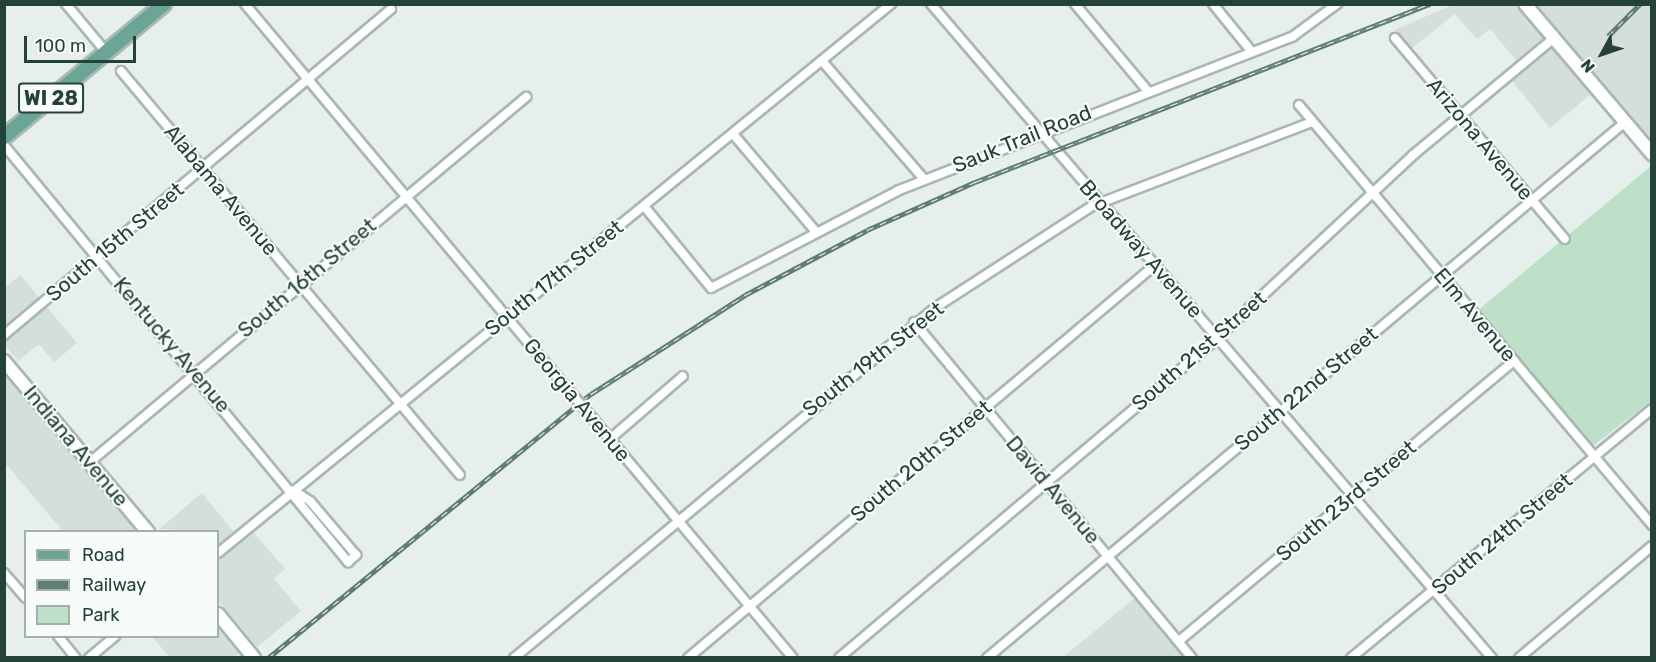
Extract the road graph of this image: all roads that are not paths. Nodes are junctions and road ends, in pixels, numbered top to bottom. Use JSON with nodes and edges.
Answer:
{"nodes":[{"id":1,"x":66,"y":4,"type":"edge"},
{"id":2,"x":164,"y":4,"type":"edge"},
{"id":3,"x":245,"y":4,"type":"edge"},
{"id":4,"x":891,"y":4,"type":"edge"},
{"id":5,"x":931,"y":4,"type":"edge"},
{"id":6,"x":1075,"y":4,"type":"edge"},
{"id":7,"x":1213,"y":4,"type":"edge"},
{"id":8,"x":1337,"y":4,"type":"edge"},
{"id":9,"x":1525,"y":4,"type":"edge"},
{"id":10,"x":391,"y":9,"type":"dead end"},
{"id":11,"x":1395,"y":38,"type":"dead end"},
{"id":12,"x":1554,"y":38,"type":"junction"},
{"id":13,"x":1252,"y":52,"type":"junction"},
{"id":14,"x":102,"y":56,"type":"junction"},
{"id":15,"x":822,"y":61,"type":"junction"},
{"id":16,"x":122,"y":71,"type":"dead end"},
{"id":17,"x":308,"y":80,"type":"junction"},
{"id":18,"x":1147,"y":90,"type":"junction"},
{"id":19,"x":526,"y":97,"type":"dead end"},
{"id":20,"x":1299,"y":105,"type":"dead end"},
{"id":21,"x":1460,"y":115,"type":"junction"},
{"id":22,"x":1312,"y":122,"type":"junction"},
{"id":23,"x":1625,"y":122,"type":"junction"},
{"id":24,"x":1039,"y":131,"type":"junction"},
{"id":25,"x":733,"y":134,"type":"junction"},
{"id":26,"x":4,"y":137,"type":"edge"},
{"id":27,"x":4,"y":146,"type":"edge"},
{"id":28,"x":1652,"y":154,"type":"edge"},
{"id":29,"x":203,"y":168,"type":"junction"},
{"id":30,"x":924,"y":179,"type":"junction"},
{"id":31,"x":1372,"y":193,"type":"junction"},
{"id":32,"x":405,"y":196,"type":"junction"},
{"id":33,"x":1532,"y":200,"type":"junction"},
{"id":34,"x":1101,"y":202,"type":"junction"},
{"id":35,"x":644,"y":206,"type":"junction"},
{"id":36,"x":816,"y":232,"type":"junction"},
{"id":37,"x":1565,"y":239,"type":"dead end"},
{"id":38,"x":98,"y":257,"type":"junction"},
{"id":39,"x":1155,"y":265,"type":"junction"},
{"id":40,"x":1442,"y":276,"type":"junction"},
{"id":41,"x":300,"y":284,"type":"junction"},
{"id":42,"x":506,"y":316,"type":"junction"},
{"id":43,"x":914,"y":322,"type":"junction"},
{"id":44,"x":4,"y":335,"type":"edge"},
{"id":45,"x":1217,"y":338,"type":"junction"},
{"id":46,"x":4,"y":361,"type":"edge"},
{"id":47,"x":1514,"y":361,"type":"junction"},
{"id":48,"x":195,"y":373,"type":"junction"},
{"id":49,"x":683,"y":376,"type":"dead end"},
{"id":50,"x":400,"y":403,"type":"junction"},
{"id":51,"x":985,"y":408,"type":"junction"},
{"id":52,"x":1652,"y":410,"type":"edge"},
{"id":53,"x":1280,"y":411,"type":"junction"},
{"id":54,"x":610,"y":439,"type":"junction"},
{"id":55,"x":1594,"y":457,"type":"junction"},
{"id":56,"x":90,"y":462,"type":"junction"},
{"id":57,"x":460,"y":475,"type":"dead end"},
{"id":58,"x":1046,"y":482,"type":"junction"},
{"id":59,"x":293,"y":490,"type":"junction"},
{"id":60,"x":1352,"y":496,"type":"junction"},
{"id":61,"x":677,"y":520,"type":"junction"},
{"id":62,"x":1652,"y":525,"type":"edge"},
{"id":63,"x":147,"y":530,"type":"edge"},
{"id":64,"x":1652,"y":546,"type":"edge"},
{"id":65,"x":219,"y":552,"type":"edge"},
{"id":66,"x":1108,"y":556,"type":"junction"},
{"id":67,"x":4,"y":573,"type":"edge"},
{"id":68,"x":1434,"y":591,"type":"junction"},
{"id":69,"x":24,"y":596,"type":"edge"},
{"id":70,"x":750,"y":606,"type":"junction"},
{"id":71,"x":219,"y":615,"type":"edge"},
{"id":72,"x":60,"y":638,"type":"edge"},
{"id":73,"x":113,"y":638,"type":"edge"},
{"id":74,"x":1179,"y":641,"type":"junction"},
{"id":75,"x":252,"y":654,"type":"edge"},
{"id":76,"x":76,"y":657,"type":"edge"},
{"id":77,"x":89,"y":657,"type":"edge"},
{"id":78,"x":514,"y":657,"type":"edge"},
{"id":79,"x":688,"y":657,"type":"edge"},
{"id":80,"x":793,"y":657,"type":"edge"},
{"id":81,"x":839,"y":657,"type":"edge"},
{"id":82,"x":987,"y":657,"type":"edge"},
{"id":83,"x":1192,"y":657,"type":"edge"},
{"id":84,"x":1351,"y":657,"type":"edge"},
{"id":85,"x":1492,"y":657,"type":"edge"},
{"id":86,"x":1519,"y":657,"type":"edge"}],
"edges":[{"from":1,"to":14,"type":"street"},
{"from":2,"to":14,"type":"main road","number":"WI 28"},
{"from":3,"to":17,"type":"street","name":"Georgia Avenue"},
{"from":4,"to":15,"type":"street","name":"South 17th Street"},
{"from":5,"to":24,"type":"street","name":"Broadway Avenue"},
{"from":6,"to":18,"type":"street"},
{"from":7,"to":13,"type":"street"},
{"from":8,"to":13,"type":"street","name":"Sauk Trail Road"},
{"from":9,"to":12,"type":"main road"},
{"from":10,"to":17,"type":"street","name":"South 15th Street"},
{"from":11,"to":21,"type":"street","name":"Arizona Avenue"},
{"from":12,"to":21,"type":"street","name":"South 21st Street"},
{"from":12,"to":23,"type":"main road"},
{"from":13,"to":18,"type":"street","name":"Sauk Trail Road"},
{"from":14,"to":26,"type":"main road","number":"WI 28"},
{"from":15,"to":25,"type":"street","name":"South 17th Street"},
{"from":15,"to":30,"type":"street"},
{"from":16,"to":29,"type":"street","name":"Alabama Avenue"},
{"from":17,"to":29,"type":"street","name":"South 15th Street"},
{"from":17,"to":32,"type":"street","name":"Georgia Avenue"},
{"from":18,"to":24,"type":"street","name":"Sauk Trail Road"},
{"from":19,"to":32,"type":"street","name":"South 16th Street"},
{"from":20,"to":22,"type":"street","name":"Elm Avenue"},
{"from":21,"to":31,"type":"street","name":"South 21st Street"},
{"from":21,"to":33,"type":"street","name":"Arizona Avenue"},
{"from":22,"to":31,"type":"street","name":"Elm Avenue"},
{"from":22,"to":34,"type":"street","name":"South 19th Street"},
{"from":23,"to":28,"type":"main road"},
{"from":23,"to":33,"type":"street","name":"South 22nd Street"},
{"from":24,"to":30,"type":"street","name":"Sauk Trail Road"},
{"from":24,"to":34,"type":"street","name":"Broadway Avenue"},
{"from":25,"to":35,"type":"street","name":"South 17th Street"},
{"from":25,"to":36,"type":"street"},
{"from":27,"to":38,"type":"street","name":"Kentucky Avenue"},
{"from":29,"to":38,"type":"street","name":"South 15th Street"},
{"from":29,"to":41,"type":"street","name":"Alabama Avenue"},
{"from":30,"to":36,"type":"street","name":"Sauk Trail Road"},
{"from":31,"to":40,"type":"street","name":"Elm Avenue"},
{"from":31,"to":45,"type":"street","name":"South 21st Street"},
{"from":32,"to":41,"type":"street","name":"South 16th Street"},
{"from":32,"to":42,"type":"street","name":"Georgia Avenue"},
{"from":33,"to":37,"type":"street","name":"Arizona Avenue"},
{"from":33,"to":40,"type":"street","name":"South 22nd Street"},
{"from":34,"to":39,"type":"street","name":"Broadway Avenue"},
{"from":34,"to":43,"type":"street","name":"South 19th Street"},
{"from":35,"to":36,"type":"street","name":"Sauk Trail Road"},
{"from":35,"to":42,"type":"street","name":"South 17th Street"},
{"from":38,"to":44,"type":"street","name":"South 15th Street"},
{"from":38,"to":48,"type":"street","name":"Kentucky Avenue"},
{"from":39,"to":45,"type":"street","name":"Broadway Avenue"},
{"from":39,"to":51,"type":"street","name":"South 20th Street"},
{"from":40,"to":47,"type":"street","name":"Elm Avenue"},
{"from":40,"to":53,"type":"street","name":"South 22nd Street"},
{"from":41,"to":48,"type":"street","name":"South 16th Street"},
{"from":41,"to":50,"type":"street","name":"Alabama Avenue"},
{"from":42,"to":50,"type":"street","name":"South 17th Street"},
{"from":42,"to":54,"type":"street","name":"Georgia Avenue","bridge":true},
{"from":43,"to":51,"type":"street","name":"David Avenue"},
{"from":43,"to":61,"type":"street","name":"South 19th Street"},
{"from":45,"to":53,"type":"street","name":"Broadway Avenue"},
{"from":45,"to":58,"type":"street","name":"South 21st Street"},
{"from":46,"to":56,"type":"main road","name":"Indiana Avenue"},
{"from":47,"to":55,"type":"street","name":"Elm Avenue"},
{"from":47,"to":60,"type":"street","name":"South 23rd Street"},
{"from":48,"to":56,"type":"street","name":"South 16th Street"},
{"from":48,"to":59,"type":"street","name":"Kentucky Avenue"},
{"from":49,"to":54,"type":"street"},
{"from":50,"to":57,"type":"street","name":"Alabama Avenue"},
{"from":50,"to":59,"type":"street","name":"South 17th Street"},
{"from":51,"to":58,"type":"street","name":"David Avenue"},
{"from":51,"to":70,"type":"street","name":"South 20th Street"},
{"from":52,"to":55,"type":"street","name":"South 24th Street"},
{"from":53,"to":60,"type":"street","name":"Broadway Avenue"},
{"from":53,"to":66,"type":"street","name":"South 22nd Street"},
{"from":54,"to":61,"type":"street","name":"Georgia Avenue"},
{"from":55,"to":62,"type":"street","name":"Elm Avenue"},
{"from":55,"to":68,"type":"street","name":"South 24th Street"},
{"from":56,"to":63,"type":"main road","name":"Indiana Avenue"},
{"from":58,"to":66,"type":"street","name":"David Avenue"},
{"from":58,"to":81,"type":"street","name":"South 21st Street"},
{"from":59,"to":59,"type":"street","name":"Kentucky Avenue"},
{"from":59,"to":65,"type":"street","name":"South 17th Street"},
{"from":60,"to":68,"type":"street","name":"Broadway Avenue"},
{"from":60,"to":74,"type":"street","name":"South 23rd Street"},
{"from":61,"to":70,"type":"street","name":"Georgia Avenue"},
{"from":61,"to":78,"type":"street","name":"South 19th Street"},
{"from":64,"to":86,"type":"street"},
{"from":66,"to":74,"type":"street","name":"David Avenue"},
{"from":66,"to":82,"type":"street","name":"South 22nd Street"},
{"from":67,"to":69,"type":"street"},
{"from":68,"to":84,"type":"street","name":"South 24th Street"},
{"from":68,"to":85,"type":"street","name":"Broadway Avenue"},
{"from":70,"to":79,"type":"street","name":"South 20th Street"},
{"from":70,"to":80,"type":"street","name":"Georgia Avenue"},
{"from":71,"to":75,"type":"main road"},
{"from":72,"to":76,"type":"street"},
{"from":73,"to":77,"type":"street"},
{"from":74,"to":83,"type":"street","name":"David Avenue"}]}
